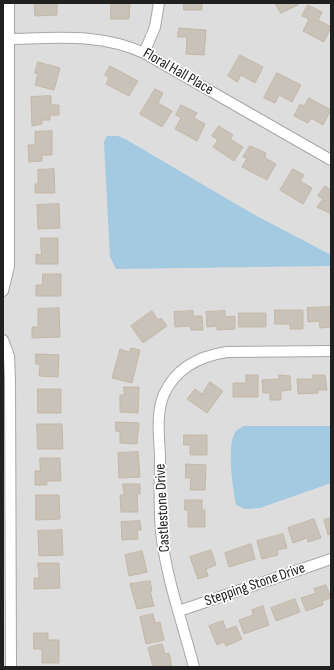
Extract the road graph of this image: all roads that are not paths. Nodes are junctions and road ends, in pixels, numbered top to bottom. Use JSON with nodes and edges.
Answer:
{"nodes":[{"id":1,"x":9,"y":3,"type":"edge"},
{"id":2,"x":159,"y":3,"type":"edge"},
{"id":3,"x":9,"y":39,"type":"junction"},
{"id":4,"x":144,"y":53,"type":"junction"},
{"id":5,"x":331,"y":160,"type":"edge"},
{"id":6,"x":3,"y":291,"type":"edge"},
{"id":7,"x":3,"y":340,"type":"edge"},
{"id":8,"x":331,"y":351,"type":"edge"},
{"id":9,"x":331,"y":559,"type":"edge"},
{"id":10,"x":179,"y":611,"type":"junction"},
{"id":11,"x":10,"y":667,"type":"edge"},
{"id":12,"x":194,"y":667,"type":"edge"}],
"edges":[{"from":1,"to":3,"type":"street"},
{"from":2,"to":4,"type":"street"},
{"from":3,"to":4,"type":"street","name":"Floral Hall Place"},
{"from":3,"to":6,"type":"street"},
{"from":4,"to":5,"type":"street","name":"Floral Hall Place"},
{"from":7,"to":11,"type":"street"},
{"from":8,"to":10,"type":"street","name":"Castlestone Drive"},
{"from":9,"to":10,"type":"street","name":"Stepping Stone Drive"},
{"from":10,"to":12,"type":"street","name":"Castlestone Drive"}]}
